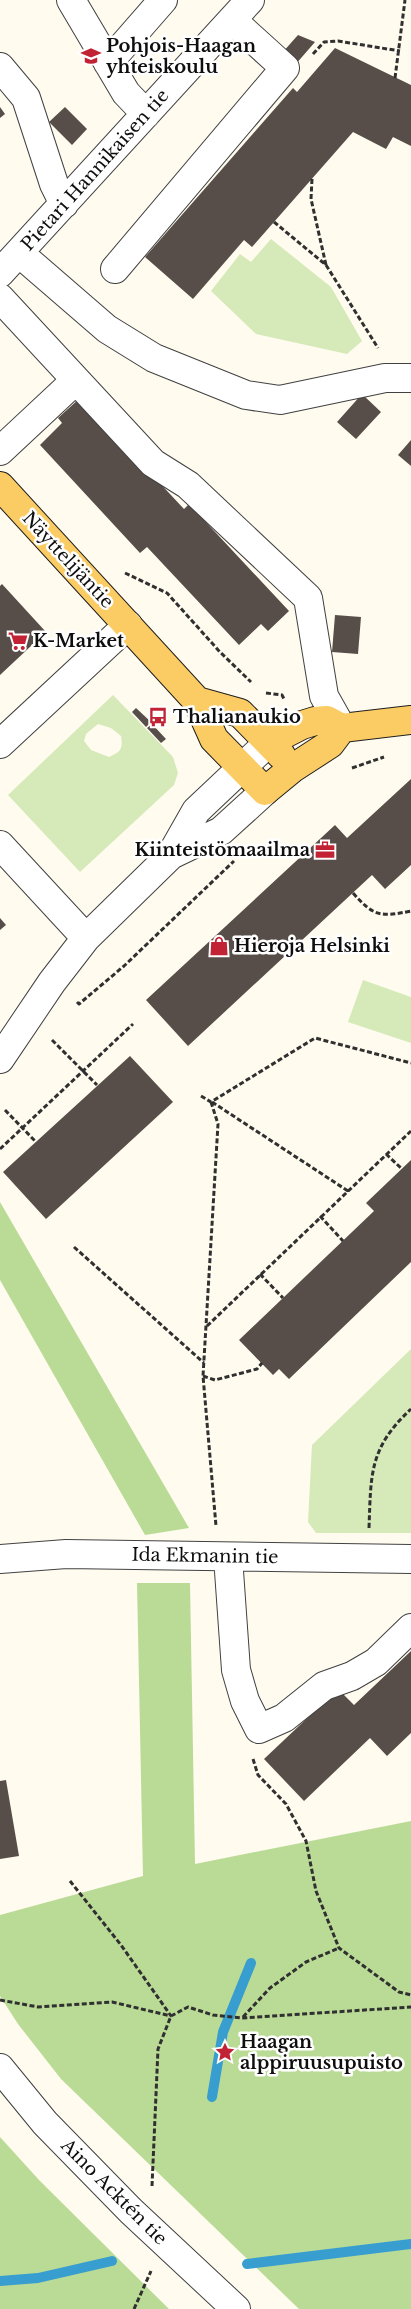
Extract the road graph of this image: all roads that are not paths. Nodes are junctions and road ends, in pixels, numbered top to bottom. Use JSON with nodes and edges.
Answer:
{"nodes":[{"id":1,"x":71,"y":0,"type":"edge"},
{"id":2,"x":163,"y":0,"type":"edge"},
{"id":3,"x":250,"y":0,"type":"edge"},
{"id":4,"x":232,"y":20,"type":"junction"},
{"id":5,"x":108,"y":63,"type":"junction"},
{"id":6,"x":0,"y":67,"type":"edge"},
{"id":7,"x":146,"y":114,"type":"junction"},
{"id":8,"x":64,"y":204,"type":"junction"},
{"id":9,"x":20,"y":253,"type":"junction"},
{"id":10,"x":116,"y":269,"type":"dead end"},
{"id":11,"x":0,"y":273,"type":"edge"},
{"id":12,"x":0,"y":298,"type":"edge"},
{"id":13,"x":404,"y":378,"type":"edge"},
{"id":14,"x":76,"y":380,"type":"junction"},
{"id":15,"x":0,"y":451,"type":"edge"},
{"id":16,"x":0,"y":486,"type":"edge"},
{"id":17,"x":128,"y":625,"type":"junction"},
{"id":18,"x":197,"y":700,"type":"junction"},
{"id":19,"x":411,"y":720,"type":"edge"},
{"id":20,"x":342,"y":728,"type":"junction"},
{"id":21,"x":268,"y":742,"type":"junction"},
{"id":22,"x":0,"y":744,"type":"edge"},
{"id":23,"x":241,"y":766,"type":"junction"},
{"id":24,"x":293,"y":768,"type":"junction"},
{"id":25,"x":266,"y":792,"type":"junction"},
{"id":26,"x":0,"y":845,"type":"edge"},
{"id":27,"x":171,"y":855,"type":"junction"},
{"id":28,"x":86,"y":938,"type":"junction"},
{"id":29,"x":0,"y":1059,"type":"edge"},
{"id":30,"x":228,"y":1557,"type":"junction"},
{"id":31,"x":0,"y":1558,"type":"edge"},
{"id":32,"x":411,"y":1559,"type":"edge"},
{"id":33,"x":411,"y":1628,"type":"edge"},
{"id":34,"x":0,"y":2068,"type":"edge"},
{"id":35,"x":236,"y":2309,"type":"edge"}],
"edges":[{"from":1,"to":5,"type":"street"},
{"from":2,"to":5,"type":"street"},
{"from":3,"to":4,"type":"street","name":"Pietari Hannikaisen tie"},
{"from":4,"to":7,"type":"street","name":"Pietari Hannikaisen tie"},
{"from":4,"to":10,"type":"street"},
{"from":5,"to":7,"type":"street"},
{"from":6,"to":8,"type":"street"},
{"from":7,"to":8,"type":"street","name":"Pietari Hannikaisen tie"},
{"from":8,"to":9,"type":"street","name":"Pietari Hannikaisen tie"},
{"from":9,"to":11,"type":"street","name":"Pietari Hannikaisen tie"},
{"from":9,"to":13,"type":"street"},
{"from":12,"to":14,"type":"street"},
{"from":14,"to":15,"type":"street"},
{"from":14,"to":20,"type":"street"},
{"from":16,"to":17,"type":"main road","name":"Näyttelijäntie"},
{"from":17,"to":18,"type":"main road","name":"Näyttelijäntie"},
{"from":17,"to":22,"type":"street"},
{"from":18,"to":21,"type":"main road"},
{"from":18,"to":23,"type":"main road","name":"Näyttelijäntie"},
{"from":19,"to":20,"type":"main road"},
{"from":20,"to":21,"type":"main road"},
{"from":20,"to":24,"type":"main road"},
{"from":21,"to":23,"type":"street"},
{"from":21,"to":24,"type":"main road"},
{"from":23,"to":25,"type":"main road","name":"Näyttelijäntie"},
{"from":23,"to":27,"type":"street"},
{"from":24,"to":25,"type":"main road"},
{"from":25,"to":27,"type":"street"},
{"from":26,"to":28,"type":"street"},
{"from":27,"to":28,"type":"street"},
{"from":28,"to":29,"type":"street"},
{"from":30,"to":31,"type":"street","name":"Ida Ekmanin tie"},
{"from":30,"to":32,"type":"street","name":"Ida Ekmanin tie"},
{"from":30,"to":33,"type":"street"},
{"from":34,"to":35,"type":"street","name":"Aino Acktén tie"}]}
